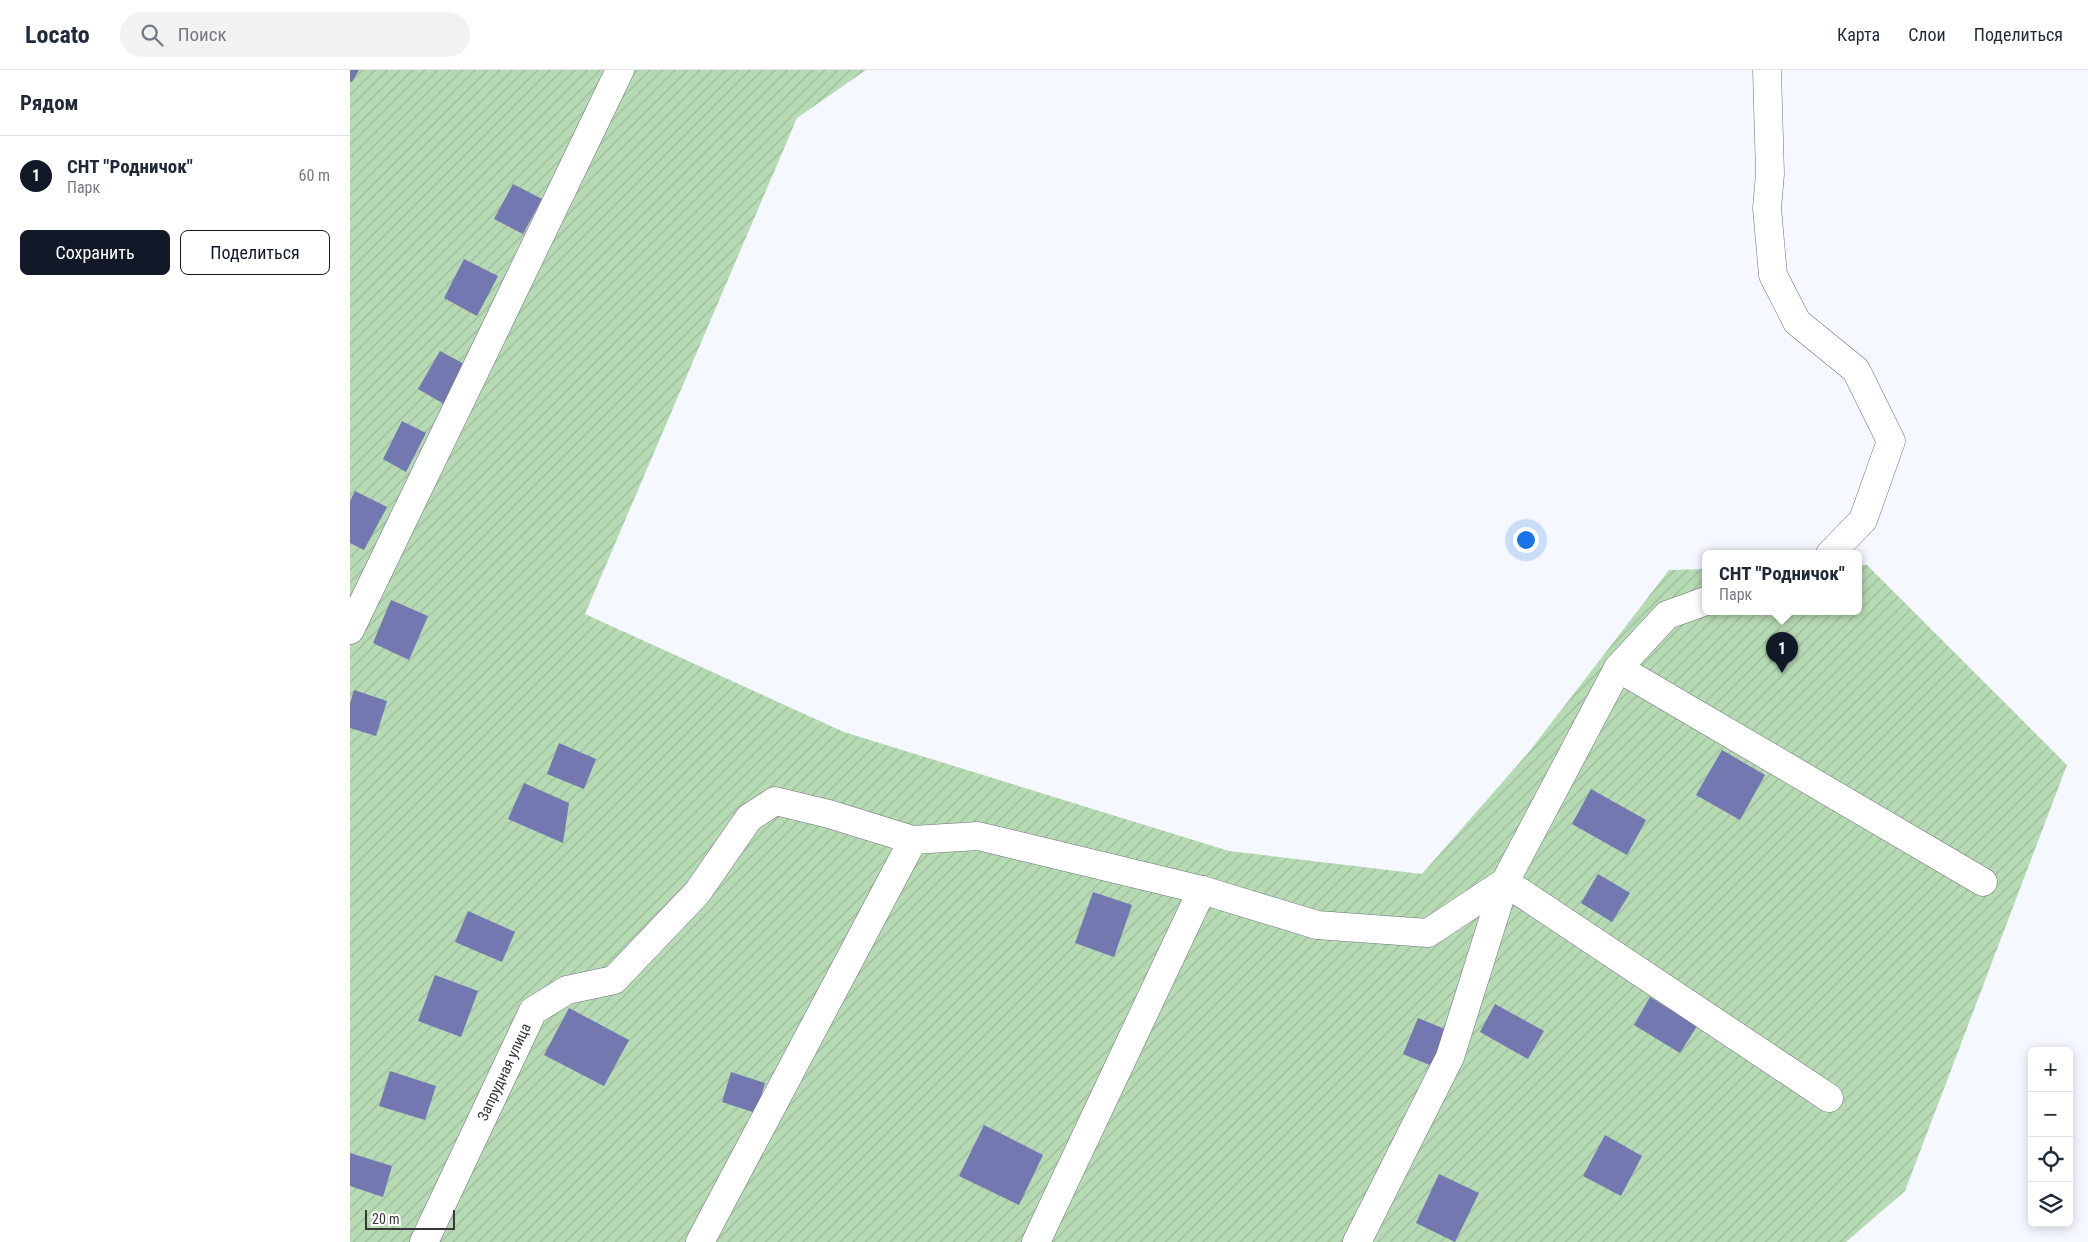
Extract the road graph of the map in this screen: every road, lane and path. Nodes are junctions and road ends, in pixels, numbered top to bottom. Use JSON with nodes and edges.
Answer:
{"nodes":[{"id":1,"x":620,"y":70,"type":"edge"},
{"id":2,"x":1767,"y":70,"type":"edge"},
{"id":3,"x":1834,"y":550,"type":"edge"},
{"id":4,"x":1702,"y":602,"type":"edge"},
{"id":5,"x":350,"y":630,"type":"edge"},
{"id":6,"x":1618,"y":668,"type":"junction"},
{"id":7,"x":913,"y":840,"type":"junction"},
{"id":8,"x":1505,"y":882,"type":"junction"},
{"id":9,"x":1984,"y":882,"type":"dead end"},
{"id":10,"x":1202,"y":890,"type":"junction"},
{"id":11,"x":1829,"y":1098,"type":"dead end"},
{"id":12,"x":424,"y":1242,"type":"edge"},
{"id":13,"x":700,"y":1242,"type":"edge"},
{"id":14,"x":1036,"y":1242,"type":"edge"},
{"id":15,"x":1357,"y":1242,"type":"edge"}],
"edges":[{"from":1,"to":5,"type":"lane"},
{"from":2,"to":3,"type":"lane"},
{"from":4,"to":6,"type":"lane"},
{"from":6,"to":8,"type":"lane"},
{"from":6,"to":9,"type":"lane"},
{"from":7,"to":10,"type":"lane"},
{"from":7,"to":12,"type":"lane","name":"Запрудная улица"},
{"from":7,"to":13,"type":"lane"},
{"from":8,"to":10,"type":"lane"},
{"from":8,"to":11,"type":"lane"},
{"from":8,"to":15,"type":"lane"},
{"from":10,"to":14,"type":"lane"}]}
